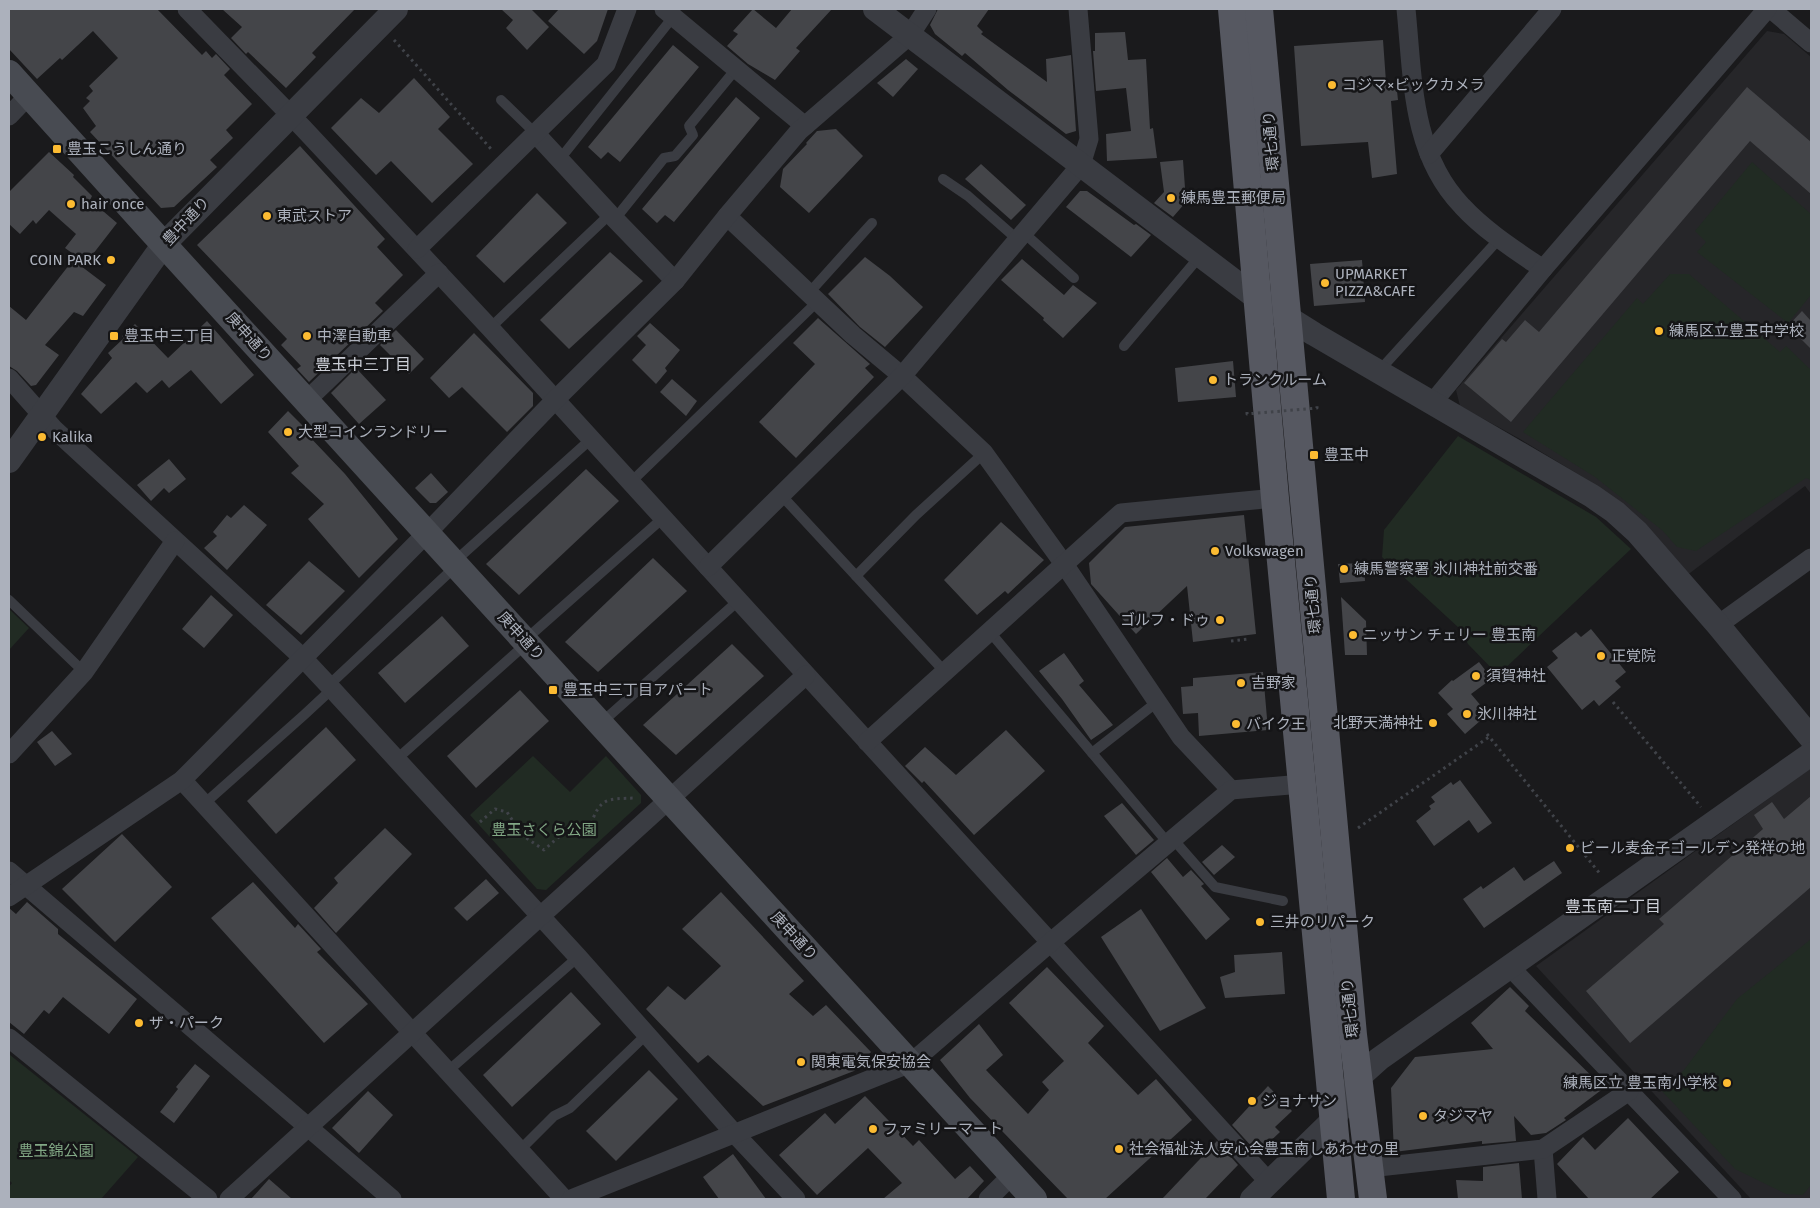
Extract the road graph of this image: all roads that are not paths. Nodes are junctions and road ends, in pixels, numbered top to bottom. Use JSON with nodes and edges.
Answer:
{"nodes":[{"id":1,"x":187,"y":9,"type":"edge"},
{"id":2,"x":627,"y":9,"type":"edge"},
{"id":3,"x":875,"y":9,"type":"edge"},
{"id":4,"x":926,"y":9,"type":"edge"},
{"id":5,"x":1078,"y":9,"type":"edge"},
{"id":6,"x":1232,"y":9,"type":"edge"},
{"id":7,"x":1259,"y":9,"type":"edge"},
{"id":8,"x":1406,"y":9,"type":"edge"},
{"id":9,"x":1552,"y":9,"type":"edge"},
{"id":10,"x":1767,"y":9,"type":"edge"},
{"id":11,"x":1771,"y":9,"type":"edge"},
{"id":12,"x":668,"y":13,"type":"edge"},
{"id":13,"x":388,"y":17,"type":"edge"},
{"id":14,"x":910,"y":35,"type":"junction"},
{"id":15,"x":1811,"y":43,"type":"edge"},
{"id":16,"x":736,"y":69,"type":"junction"},
{"id":17,"x":9,"y":73,"type":"edge"},
{"id":18,"x":29,"y":96,"type":"junction"},
{"id":19,"x":501,"y":100,"type":"dead end"},
{"id":20,"x":9,"y":116,"type":"edge"},
{"id":21,"x":290,"y":116,"type":"junction"},
{"id":22,"x":805,"y":126,"type":"junction"},
{"id":23,"x":536,"y":134,"type":"junction"},
{"id":24,"x":1429,"y":154,"type":"junction"},
{"id":25,"x":560,"y":159,"type":"junction"},
{"id":26,"x":1080,"y":165,"type":"junction"},
{"id":27,"x":943,"y":179,"type":"dead end"},
{"id":28,"x":612,"y":216,"type":"junction"},
{"id":29,"x":727,"y":216,"type":"junction"},
{"id":30,"x":872,"y":223,"type":"dead end"},
{"id":31,"x":1021,"y":236,"type":"junction"},
{"id":32,"x":1499,"y":239,"type":"junction"},
{"id":33,"x":164,"y":244,"type":"junction"},
{"id":34,"x":416,"y":249,"type":"junction"},
{"id":35,"x":1200,"y":256,"type":"junction"},
{"id":36,"x":1543,"y":269,"type":"junction"},
{"id":37,"x":439,"y":273,"type":"junction"},
{"id":38,"x":1074,"y":278,"type":"dead end"},
{"id":39,"x":675,"y":280,"type":"junction"},
{"id":40,"x":813,"y":298,"type":"junction"},
{"id":41,"x":1258,"y":299,"type":"junction"},
{"id":42,"x":1286,"y":317,"type":"junction"},
{"id":43,"x":490,"y":328,"type":"junction"},
{"id":44,"x":1124,"y":346,"type":"dead end"},
{"id":45,"x":1379,"y":371,"type":"junction"},
{"id":46,"x":902,"y":376,"type":"junction"},
{"id":47,"x":9,"y":378,"type":"edge"},
{"id":48,"x":307,"y":400,"type":"junction"},
{"id":49,"x":555,"y":400,"type":"junction"},
{"id":50,"x":1434,"y":402,"type":"junction"},
{"id":51,"x":42,"y":414,"type":"junction"},
{"id":52,"x":591,"y":440,"type":"junction"},
{"id":53,"x":984,"y":453,"type":"junction"},
{"id":54,"x":9,"y":460,"type":"edge"},
{"id":55,"x":631,"y":482,"type":"junction"},
{"id":56,"x":782,"y":496,"type":"junction"},
{"id":57,"x":1275,"y":498,"type":"junction"},
{"id":58,"x":663,"y":518,"type":"junction"},
{"id":59,"x":426,"y":534,"type":"junction"},
{"id":60,"x":175,"y":541,"type":"junction"},
{"id":61,"x":1811,"y":558,"type":"edge"},
{"id":62,"x":1064,"y":564,"type":"junction"},
{"id":63,"x":454,"y":565,"type":"junction"},
{"id":64,"x":708,"y":567,"type":"junction"},
{"id":65,"x":856,"y":576,"type":"junction"},
{"id":66,"x":9,"y":600,"type":"edge"},
{"id":67,"x":738,"y":600,"type":"junction"},
{"id":68,"x":1718,"y":625,"type":"junction"},
{"id":69,"x":990,"y":632,"type":"junction"},
{"id":70,"x":526,"y":641,"type":"junction"},
{"id":71,"x":303,"y":658,"type":"junction"},
{"id":72,"x":84,"y":672,"type":"junction"},
{"id":73,"x":945,"y":672,"type":"junction"},
{"id":74,"x":806,"y":675,"type":"junction"},
{"id":75,"x":330,"y":687,"type":"junction"},
{"id":76,"x":1157,"y":702,"type":"junction"},
{"id":77,"x":600,"y":723,"type":"junction"},
{"id":78,"x":1811,"y":738,"type":"edge"},
{"id":79,"x":867,"y":742,"type":"junction"},
{"id":80,"x":1092,"y":753,"type":"junction"},
{"id":81,"x":9,"y":754,"type":"edge"},
{"id":82,"x":1811,"y":754,"type":"edge"},
{"id":83,"x":398,"y":758,"type":"junction"},
{"id":84,"x":182,"y":780,"type":"junction"},
{"id":85,"x":1302,"y":784,"type":"junction"},
{"id":86,"x":1231,"y":790,"type":"junction"},
{"id":87,"x":669,"y":799,"type":"junction"},
{"id":88,"x":204,"y":804,"type":"junction"},
{"id":89,"x":1171,"y":841,"type":"junction"},
{"id":90,"x":9,"y":870,"type":"edge"},
{"id":91,"x":25,"y":885,"type":"junction"},
{"id":92,"x":9,"y":897,"type":"edge"},
{"id":93,"x":1283,"y":900,"type":"dead end"},
{"id":94,"x":540,"y":915,"type":"junction"},
{"id":95,"x":1051,"y":942,"type":"junction"},
{"id":96,"x":578,"y":957,"type":"junction"},
{"id":97,"x":1510,"y":966,"type":"junction"},
{"id":98,"x":412,"y":1033,"type":"junction"},
{"id":99,"x":648,"y":1033,"type":"junction"},
{"id":100,"x":9,"y":1038,"type":"edge"},
{"id":101,"x":911,"y":1063,"type":"junction"},
{"id":102,"x":448,"y":1071,"type":"junction"},
{"id":103,"x":1359,"y":1077,"type":"junction"},
{"id":104,"x":1628,"y":1091,"type":"junction"},
{"id":105,"x":1334,"y":1119,"type":"junction"},
{"id":106,"x":308,"y":1127,"type":"junction"},
{"id":107,"x":734,"y":1133,"type":"junction"},
{"id":108,"x":1543,"y":1148,"type":"junction"},
{"id":109,"x":520,"y":1150,"type":"junction"},
{"id":110,"x":1369,"y":1168,"type":"junction"},
{"id":111,"x":1012,"y":1175,"type":"junction"},
{"id":112,"x":1269,"y":1182,"type":"junction"},
{"id":113,"x":208,"y":1199,"type":"edge"},
{"id":114,"x":229,"y":1199,"type":"edge"},
{"id":115,"x":392,"y":1199,"type":"edge"},
{"id":116,"x":564,"y":1199,"type":"edge"},
{"id":117,"x":571,"y":1199,"type":"edge"},
{"id":118,"x":796,"y":1199,"type":"edge"},
{"id":119,"x":988,"y":1199,"type":"edge"},
{"id":120,"x":1034,"y":1199,"type":"edge"},
{"id":121,"x":1252,"y":1199,"type":"edge"},
{"id":122,"x":1341,"y":1199,"type":"edge"},
{"id":123,"x":1373,"y":1199,"type":"edge"},
{"id":124,"x":1547,"y":1199,"type":"edge"},
{"id":125,"x":1732,"y":1199,"type":"edge"}],
"edges":[{"from":1,"to":21,"type":"street"},
{"from":2,"to":23,"type":"street"},
{"from":3,"to":14,"type":"street"},
{"from":4,"to":14,"type":"street"},
{"from":5,"to":26,"type":"street"},
{"from":6,"to":41,"type":"main road","name":"環七通り"},
{"from":7,"to":42,"type":"main road","name":"環七通り"},
{"from":8,"to":24,"type":"street"},
{"from":9,"to":24,"type":"street"},
{"from":10,"to":36,"type":"street"},
{"from":11,"to":15,"type":"street"},
{"from":12,"to":16,"type":"street"},
{"from":12,"to":25,"type":"lane"},
{"from":13,"to":21,"type":"street","name":"豊中通り"},
{"from":14,"to":22,"type":"street"},
{"from":14,"to":26,"type":"street"},
{"from":16,"to":22,"type":"street"},
{"from":16,"to":28,"type":"lane"},
{"from":17,"to":18,"type":"main road","name":"庚申通り"},
{"from":18,"to":20,"type":"street"},
{"from":18,"to":33,"type":"main road","name":"庚申通り"},
{"from":19,"to":23,"type":"lane"},
{"from":21,"to":33,"type":"street","name":"豊中通り"},
{"from":21,"to":34,"type":"street"},
{"from":22,"to":29,"type":"street"},
{"from":23,"to":25,"type":"street"},
{"from":23,"to":34,"type":"street"},
{"from":24,"to":32,"type":"street"},
{"from":25,"to":28,"type":"street"},
{"from":26,"to":31,"type":"street"},
{"from":26,"to":35,"type":"street"},
{"from":27,"to":31,"type":"lane"},
{"from":28,"to":39,"type":"street"},
{"from":28,"to":43,"type":"lane"},
{"from":29,"to":39,"type":"street"},
{"from":29,"to":40,"type":"street"},
{"from":30,"to":40,"type":"lane"},
{"from":31,"to":38,"type":"lane"},
{"from":31,"to":46,"type":"street"},
{"from":32,"to":36,"type":"street"},
{"from":32,"to":45,"type":"lane"},
{"from":33,"to":48,"type":"main road","name":"庚申通り"},
{"from":33,"to":51,"type":"street","name":"豊中通り"},
{"from":34,"to":37,"type":"street"},
{"from":35,"to":41,"type":"street"},
{"from":35,"to":44,"type":"lane"},
{"from":36,"to":50,"type":"street"},
{"from":37,"to":43,"type":"street"},
{"from":37,"to":48,"type":"street"},
{"from":39,"to":49,"type":"street"},
{"from":40,"to":46,"type":"street"},
{"from":40,"to":55,"type":"lane"},
{"from":41,"to":42,"type":"street"},
{"from":41,"to":57,"type":"main road","name":"環七通り"},
{"from":42,"to":45,"type":"street"},
{"from":42,"to":103,"type":"main road","name":"環七通り"},
{"from":43,"to":49,"type":"street"},
{"from":45,"to":50,"type":"street"},
{"from":46,"to":53,"type":"street"},
{"from":46,"to":56,"type":"street"},
{"from":47,"to":51,"type":"street"},
{"from":48,"to":59,"type":"main road","name":"庚申通り"},
{"from":49,"to":52,"type":"street"},
{"from":49,"to":59,"type":"street"},
{"from":50,"to":68,"type":"street"},
{"from":51,"to":54,"type":"street","name":"豊中通り"},
{"from":51,"to":60,"type":"street"},
{"from":52,"to":55,"type":"street"},
{"from":52,"to":63,"type":"lane"},
{"from":53,"to":62,"type":"street"},
{"from":53,"to":65,"type":"lane"},
{"from":55,"to":58,"type":"street"},
{"from":56,"to":64,"type":"street"},
{"from":56,"to":65,"type":"lane"},
{"from":57,"to":62,"type":"street"},
{"from":57,"to":85,"type":"main road","name":"環七通り"},
{"from":58,"to":64,"type":"street"},
{"from":58,"to":70,"type":"lane"},
{"from":59,"to":63,"type":"main road","name":"庚申通り"},
{"from":59,"to":71,"type":"street"},
{"from":60,"to":71,"type":"street"},
{"from":60,"to":72,"type":"street"},
{"from":61,"to":68,"type":"street"},
{"from":62,"to":69,"type":"street"},
{"from":62,"to":76,"type":"street"},
{"from":63,"to":70,"type":"main road","name":"庚申通り"},
{"from":63,"to":75,"type":"lane"},
{"from":64,"to":67,"type":"street"},
{"from":65,"to":73,"type":"lane"},
{"from":66,"to":72,"type":"lane"},
{"from":67,"to":74,"type":"street"},
{"from":67,"to":77,"type":"lane"},
{"from":68,"to":78,"type":"street"},
{"from":69,"to":73,"type":"street"},
{"from":69,"to":80,"type":"lane"},
{"from":70,"to":77,"type":"main road","name":"庚申通り"},
{"from":70,"to":83,"type":"lane"},
{"from":71,"to":75,"type":"street"},
{"from":71,"to":84,"type":"street"},
{"from":72,"to":81,"type":"street"},
{"from":73,"to":79,"type":"street"},
{"from":74,"to":79,"type":"street"},
{"from":74,"to":87,"type":"street"},
{"from":75,"to":83,"type":"street"},
{"from":75,"to":88,"type":"lane"},
{"from":76,"to":80,"type":"lane"},
{"from":76,"to":86,"type":"street"},
{"from":77,"to":87,"type":"main road","name":"庚申通り"},
{"from":79,"to":95,"type":"street"},
{"from":80,"to":89,"type":"lane"},
{"from":82,"to":97,"type":"street"},
{"from":83,"to":94,"type":"street"},
{"from":84,"to":88,"type":"street"},
{"from":84,"to":91,"type":"street"},
{"from":85,"to":86,"type":"street"},
{"from":85,"to":105,"type":"main road","name":"環七通り"},
{"from":86,"to":89,"type":"street"},
{"from":87,"to":94,"type":"street"},
{"from":87,"to":101,"type":"main road","name":"庚申通り"},
{"from":88,"to":98,"type":"street"},
{"from":89,"to":93,"type":"lane"},
{"from":89,"to":95,"type":"street"},
{"from":90,"to":91,"type":"street"},
{"from":91,"to":92,"type":"street"},
{"from":91,"to":106,"type":"street"},
{"from":94,"to":96,"type":"street"},
{"from":94,"to":98,"type":"street"},
{"from":95,"to":101,"type":"street"},
{"from":95,"to":112,"type":"street"},
{"from":96,"to":99,"type":"street"},
{"from":96,"to":102,"type":"lane"},
{"from":97,"to":103,"type":"street"},
{"from":97,"to":104,"type":"street"},
{"from":98,"to":102,"type":"street"},
{"from":98,"to":106,"type":"street"},
{"from":99,"to":107,"type":"street"},
{"from":99,"to":109,"type":"lane"},
{"from":100,"to":113,"type":"street"},
{"from":101,"to":107,"type":"street"},
{"from":101,"to":111,"type":"main road","name":"庚申通り"},
{"from":102,"to":109,"type":"street"},
{"from":103,"to":105,"type":"street"},
{"from":103,"to":110,"type":"main road","name":"環七通り"},
{"from":104,"to":108,"type":"street"},
{"from":104,"to":125,"type":"street"},
{"from":105,"to":112,"type":"street"},
{"from":105,"to":122,"type":"main road","name":"環七通り"},
{"from":106,"to":114,"type":"street"},
{"from":106,"to":115,"type":"street"},
{"from":107,"to":117,"type":"street"},
{"from":107,"to":118,"type":"street"},
{"from":108,"to":110,"type":"street"},
{"from":108,"to":124,"type":"street"},
{"from":109,"to":116,"type":"street"},
{"from":110,"to":123,"type":"main road","name":"環七通り"},
{"from":111,"to":119,"type":"street"},
{"from":111,"to":120,"type":"main road","name":"庚申通り"},
{"from":112,"to":121,"type":"street"}]}
